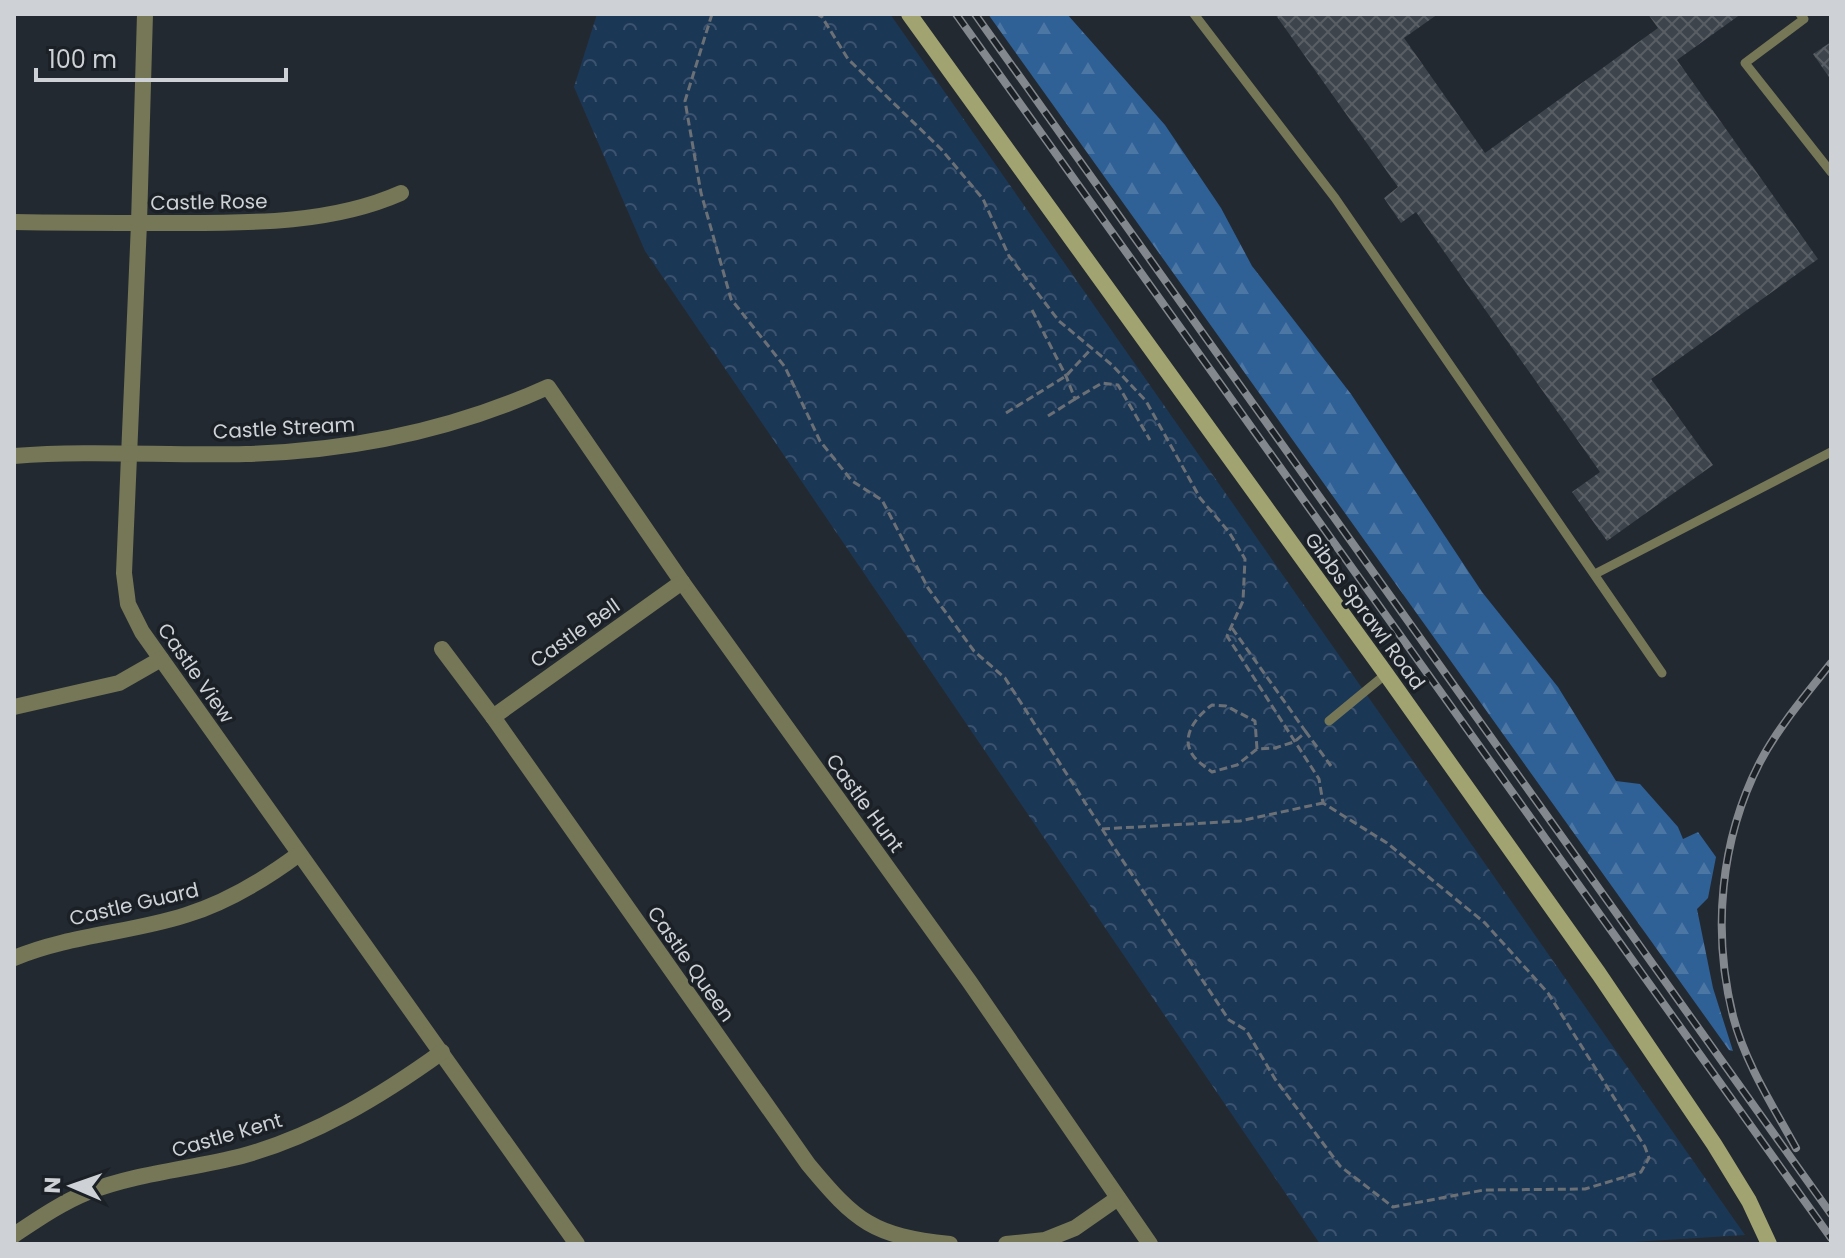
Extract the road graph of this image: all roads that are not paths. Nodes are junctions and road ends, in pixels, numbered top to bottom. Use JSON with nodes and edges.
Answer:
{"nodes":[{"id":1,"x":145,"y":14,"type":"edge"},
{"id":2,"x":909,"y":14,"type":"edge"},
{"id":3,"x":1194,"y":14,"type":"edge"},
{"id":4,"x":1800,"y":14,"type":"edge"},
{"id":5,"x":1831,"y":172,"type":"edge"},
{"id":6,"x":401,"y":193,"type":"dead end"},
{"id":7,"x":14,"y":222,"type":"edge"},
{"id":8,"x":139,"y":223,"type":"junction"},
{"id":9,"x":548,"y":387,"type":"joint"},
{"id":10,"x":129,"y":452,"type":"junction"},
{"id":11,"x":1831,"y":452,"type":"edge"},
{"id":12,"x":14,"y":456,"type":"edge"},
{"id":13,"x":1595,"y":574,"type":"junction"},
{"id":14,"x":682,"y":582,"type":"junction"},
{"id":15,"x":442,"y":649,"type":"dead end"},
{"id":16,"x":161,"y":659,"type":"junction"},
{"id":17,"x":1662,"y":673,"type":"dead end"},
{"id":18,"x":1386,"y":674,"type":"junction"},
{"id":19,"x":14,"y":707,"type":"edge"},
{"id":20,"x":493,"y":717,"type":"junction"},
{"id":21,"x":1329,"y":721,"type":"dead end"},
{"id":22,"x":299,"y":854,"type":"junction"},
{"id":23,"x":14,"y":958,"type":"edge"},
{"id":24,"x":442,"y":1052,"type":"junction"},
{"id":25,"x":1118,"y":1198,"type":"junction"},
{"id":26,"x":14,"y":1235,"type":"edge"},
{"id":27,"x":577,"y":1244,"type":"edge"},
{"id":28,"x":950,"y":1244,"type":"edge"},
{"id":29,"x":1006,"y":1244,"type":"edge"},
{"id":30,"x":1150,"y":1244,"type":"edge"},
{"id":31,"x":1769,"y":1244,"type":"edge"}],
"edges":[{"from":1,"to":8,"type":"street","name":"Castle View"},
{"from":2,"to":18,"type":"main road","name":"Gibbs Sprawl Road"},
{"from":3,"to":13,"type":"lane"},
{"from":4,"to":5,"type":"lane"},
{"from":6,"to":8,"type":"street","name":"Castle Rose"},
{"from":7,"to":8,"type":"street","name":"Castle Rose"},
{"from":8,"to":10,"type":"street","name":"Castle View"},
{"from":9,"to":10,"type":"street","name":"Castle Stream"},
{"from":9,"to":14,"type":"street","name":"Castle Hunt"},
{"from":10,"to":12,"type":"street","name":"Castle Stream"},
{"from":10,"to":16,"type":"street","name":"Castle View"},
{"from":11,"to":13,"type":"lane"},
{"from":13,"to":17,"type":"lane"},
{"from":14,"to":20,"type":"street","name":"Castle Bell"},
{"from":14,"to":25,"type":"street","name":"Castle Hunt"},
{"from":15,"to":20,"type":"street","name":"Castle Queen"},
{"from":16,"to":19,"type":"street"},
{"from":16,"to":22,"type":"street","name":"Castle View"},
{"from":18,"to":21,"type":"lane"},
{"from":18,"to":31,"type":"main road","name":"Gibbs Sprawl Road"},
{"from":20,"to":28,"type":"street","name":"Castle Queen"},
{"from":22,"to":23,"type":"street","name":"Castle Guard"},
{"from":22,"to":24,"type":"street","name":"Castle View"},
{"from":24,"to":26,"type":"street","name":"Castle Kent"},
{"from":24,"to":27,"type":"street","name":"Castle View"},
{"from":25,"to":29,"type":"street"},
{"from":25,"to":30,"type":"street","name":"Castle Hunt"}]}
